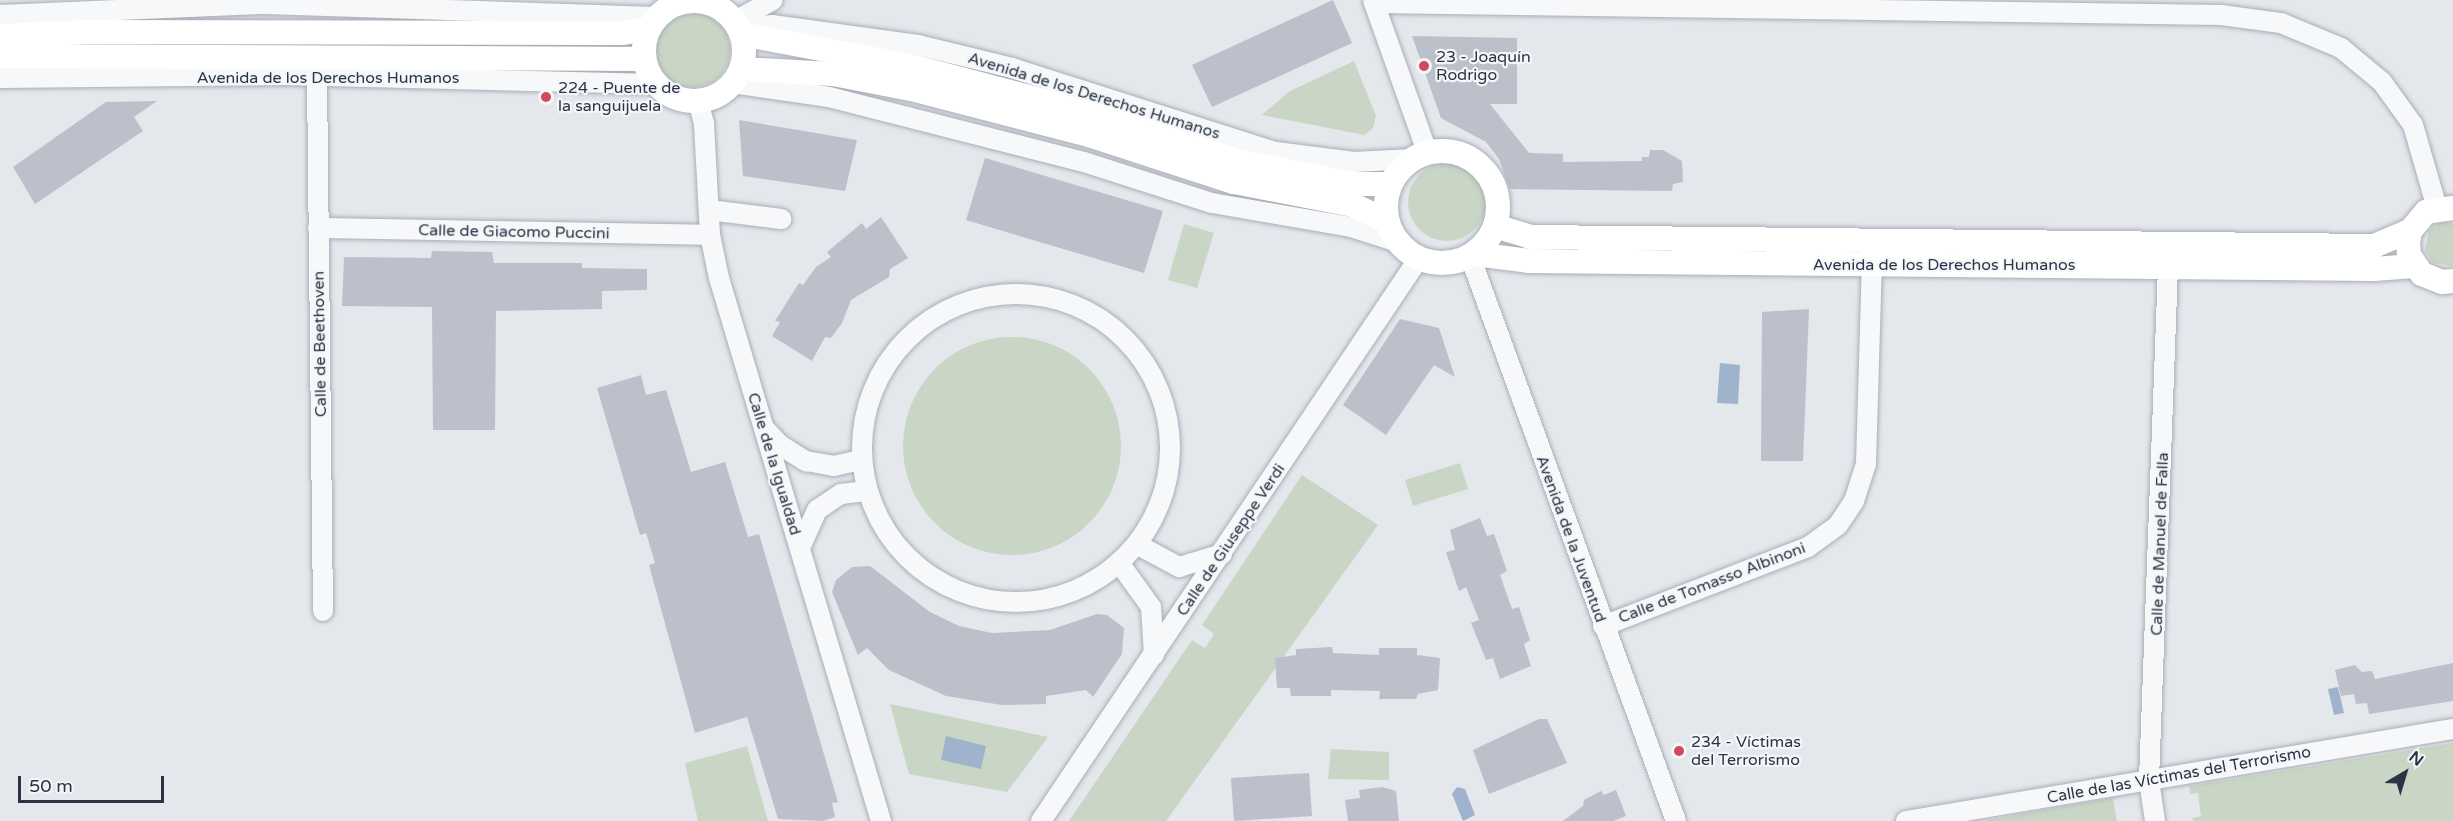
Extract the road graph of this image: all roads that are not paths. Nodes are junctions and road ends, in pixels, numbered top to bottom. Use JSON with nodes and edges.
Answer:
{"nodes":[{"id":1,"x":773,"y":0,"type":"edge"},
{"id":2,"x":266,"y":2,"type":"edge"},
{"id":3,"x":1374,"y":2,"type":"edge"},
{"id":4,"x":664,"y":12,"type":"edge"},
{"id":5,"x":0,"y":15,"type":"edge"},
{"id":6,"x":738,"y":28,"type":"junction"},
{"id":7,"x":0,"y":36,"type":"edge"},
{"id":8,"x":0,"y":56,"type":"edge"},
{"id":9,"x":644,"y":59,"type":"junction"},
{"id":10,"x":316,"y":76,"type":"junction"},
{"id":11,"x":737,"y":76,"type":"junction"},
{"id":12,"x":0,"y":78,"type":"edge"},
{"id":13,"x":656,"y":84,"type":"junction"},
{"id":14,"x":698,"y":101,"type":"junction"},
{"id":15,"x":1420,"y":156,"type":"junction"},
{"id":16,"x":1390,"y":184,"type":"junction"},
{"id":17,"x":2445,"y":208,"type":"edge"},
{"id":18,"x":709,"y":210,"type":"junction"},
{"id":19,"x":781,"y":219,"type":"dead end"},
{"id":20,"x":1496,"y":226,"type":"junction"},
{"id":21,"x":318,"y":228,"type":"junction"},
{"id":22,"x":1393,"y":231,"type":"junction"},
{"id":23,"x":2410,"y":231,"type":"junction"},
{"id":24,"x":710,"y":235,"type":"junction"},
{"id":25,"x":1473,"y":255,"type":"junction"},
{"id":26,"x":1419,"y":258,"type":"junction"},
{"id":27,"x":1872,"y":266,"type":"junction"},
{"id":28,"x":2168,"y":266,"type":"junction"},
{"id":29,"x":2414,"y":266,"type":"junction"},
{"id":30,"x":2453,"y":281,"type":"edge"},
{"id":31,"x":763,"y":428,"type":"junction"},
{"id":32,"x":861,"y":460,"type":"junction"},
{"id":33,"x":867,"y":491,"type":"junction"},
{"id":34,"x":1138,"y":545,"type":"junction"},
{"id":35,"x":800,"y":548,"type":"junction"},
{"id":36,"x":1222,"y":554,"type":"junction"},
{"id":37,"x":1120,"y":564,"type":"junction"},
{"id":38,"x":323,"y":611,"type":"dead end"},
{"id":39,"x":1603,"y":626,"type":"junction"},
{"id":40,"x":1154,"y":655,"type":"junction"},
{"id":41,"x":2453,"y":729,"type":"edge"},
{"id":42,"x":2149,"y":780,"type":"junction"},
{"id":43,"x":881,"y":821,"type":"edge"},
{"id":44,"x":1041,"y":821,"type":"edge"},
{"id":45,"x":1676,"y":821,"type":"edge"},
{"id":46,"x":1906,"y":821,"type":"edge"},
{"id":47,"x":2155,"y":821,"type":"edge"}],
"edges":[{"from":1,"to":6,"type":"street"},
{"from":2,"to":4,"type":"street"},
{"from":2,"to":5,"type":"street"},
{"from":3,"to":15,"type":"street"},
{"from":3,"to":17,"type":"street"},
{"from":4,"to":6,"type":"main road"},
{"from":4,"to":7,"type":"main road"},
{"from":4,"to":9,"type":"main road"},
{"from":6,"to":11,"type":"main road"},
{"from":6,"to":15,"type":"street","name":"Avenida de los Derechos Humanos"},
{"from":6,"to":16,"type":"main road","name":"Avenida de los Derechos Humanos"},
{"from":8,"to":9,"type":"main road","name":"Avenida de los Derechos Humanos"},
{"from":9,"to":13,"type":"main road"},
{"from":10,"to":12,"type":"street","name":"Avenida de los Derechos Humanos"},
{"from":10,"to":13,"type":"street","name":"Avenida de los Derechos Humanos"},
{"from":10,"to":21,"type":"street","name":"Calle de Beethoven"},
{"from":11,"to":14,"type":"main road"},
{"from":11,"to":22,"type":"main road"},
{"from":13,"to":14,"type":"main road"},
{"from":14,"to":18,"type":"street","name":"Calle de la Igualdad"},
{"from":15,"to":16,"type":"main road"},
{"from":15,"to":20,"type":"main road"},
{"from":16,"to":22,"type":"main road"},
{"from":17,"to":23,"type":"main road"},
{"from":18,"to":19,"type":"street"},
{"from":18,"to":24,"type":"street","name":"Calle de la Igualdad"},
{"from":20,"to":23,"type":"main road","name":"Avenida de los Derechos Humanos"},
{"from":20,"to":25,"type":"main road"},
{"from":21,"to":24,"type":"street","name":"Calle de Giacomo Puccini"},
{"from":21,"to":38,"type":"street","name":"Calle de Beethoven"},
{"from":22,"to":26,"type":"main road"},
{"from":23,"to":29,"type":"main road"},
{"from":24,"to":31,"type":"street","name":"Calle de la Igualdad"},
{"from":25,"to":26,"type":"main road"},
{"from":25,"to":27,"type":"main road","name":"Avenida de los Derechos Humanos"},
{"from":25,"to":39,"type":"street","name":"Avenida de la Juventud"},
{"from":26,"to":36,"type":"street","name":"Calle de Giuseppe Verdi"},
{"from":27,"to":28,"type":"main road","name":"Avenida de los Derechos Humanos"},
{"from":27,"to":39,"type":"street","name":"Calle de Tomasso Albinoni"},
{"from":28,"to":29,"type":"main road","name":"Avenida de los Derechos Humanos"},
{"from":28,"to":42,"type":"street","name":"Calle de Manuel de Falla"},
{"from":29,"to":30,"type":"main road"},
{"from":31,"to":32,"type":"street"},
{"from":31,"to":35,"type":"street","name":"Calle de la Igualdad"},
{"from":32,"to":33,"type":"street"},
{"from":32,"to":34,"type":"street"},
{"from":33,"to":35,"type":"street"},
{"from":33,"to":37,"type":"street"},
{"from":34,"to":36,"type":"street"},
{"from":34,"to":37,"type":"street"},
{"from":35,"to":43,"type":"street","name":"Calle de la Igualdad"},
{"from":36,"to":40,"type":"street","name":"Calle de Giuseppe Verdi"},
{"from":37,"to":40,"type":"street"},
{"from":39,"to":45,"type":"street","name":"Avenida de la Juventud"},
{"from":40,"to":44,"type":"street","name":"Calle de Giuseppe Verdi"},
{"from":41,"to":42,"type":"street","name":"Calle de las Víctimas del Terrorismo"},
{"from":42,"to":46,"type":"street","name":"Calle de las Víctimas del Terrorismo"},
{"from":42,"to":47,"type":"street","name":"Calle de Manuel de Falla"}]}
